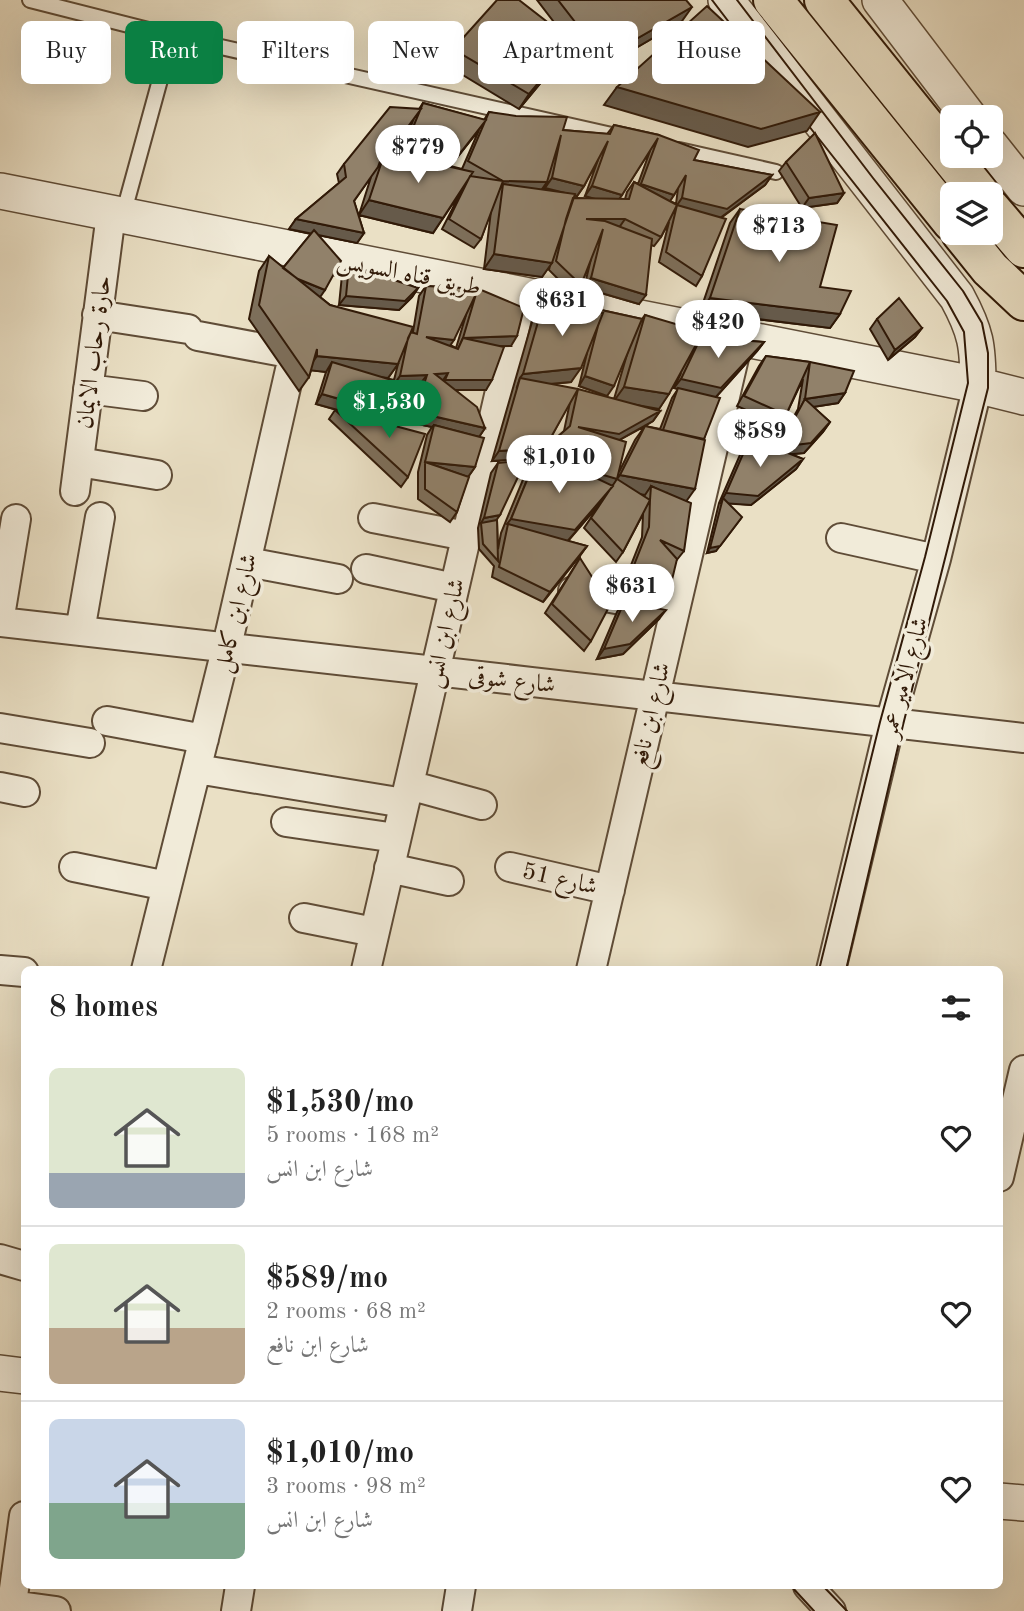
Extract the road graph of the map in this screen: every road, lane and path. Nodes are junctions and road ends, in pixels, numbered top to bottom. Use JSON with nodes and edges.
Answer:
{"nodes":[{"id":1,"x":30,"y":0,"type":"edge"},
{"id":2,"x":726,"y":0,"type":"edge"},
{"id":3,"x":773,"y":0,"type":"edge"},
{"id":4,"x":824,"y":0,"type":"edge"},
{"id":5,"x":880,"y":0,"type":"edge"},
{"id":6,"x":125,"y":24,"type":"edge"},
{"id":7,"x":223,"y":48,"type":"edge"},
{"id":8,"x":157,"y":84,"type":"edge"},
{"id":9,"x":961,"y":105,"type":"edge"},
{"id":10,"x":642,"y":142,"type":"edge"},
{"id":11,"x":669,"y":148,"type":"edge"},
{"id":12,"x":1003,"y":161,"type":"edge"},
{"id":13,"x":776,"y":172,"type":"dead end"},
{"id":14,"x":970,"y":182,"type":"edge"},
{"id":15,"x":1024,"y":188,"type":"edge"},
{"id":16,"x":0,"y":191,"type":"edge"},
{"id":17,"x":940,"y":207,"type":"edge"},
{"id":18,"x":117,"y":215,"type":"junction"},
{"id":19,"x":1003,"y":223,"type":"edge"},
{"id":20,"x":971,"y":245,"type":"edge"},
{"id":21,"x":1022,"y":246,"type":"edge"},
{"id":22,"x":522,"y":296,"type":"junction"},
{"id":23,"x":1024,"y":301,"type":"edge"},
{"id":24,"x":97,"y":315,"type":"junction"},
{"id":25,"x":303,"y":317,"type":"edge"},
{"id":26,"x":738,"y":339,"type":"junction"},
{"id":27,"x":294,"y":354,"type":"junction"},
{"id":28,"x":978,"y":385,"type":"junction"},
{"id":29,"x":88,"y":389,"type":"junction"},
{"id":30,"x":143,"y":396,"type":"dead end"},
{"id":31,"x":1024,"y":397,"type":"edge"},
{"id":32,"x":79,"y":462,"type":"junction"},
{"id":33,"x":157,"y":475,"type":"dead end"},
{"id":34,"x":75,"y":491,"type":"dead end"},
{"id":35,"x":100,"y":517,"type":"dead end"},
{"id":36,"x":373,"y":518,"type":"dead end"},
{"id":37,"x":16,"y":519,"type":"dead end"},
{"id":38,"x":466,"y":536,"type":"junction"},
{"id":39,"x":841,"y":538,"type":"dead end"},
{"id":40,"x":936,"y":559,"type":"junction"},
{"id":41,"x":247,"y":562,"type":"junction"},
{"id":42,"x":366,"y":569,"type":"dead end"},
{"id":43,"x":338,"y":579,"type":"dead end"},
{"id":44,"x":454,"y":588,"type":"junction"},
{"id":45,"x":573,"y":591,"type":"edge"},
{"id":46,"x":675,"y":610,"type":"junction"},
{"id":47,"x":0,"y":616,"type":"edge"},
{"id":48,"x":0,"y":622,"type":"edge"},
{"id":49,"x":80,"y":631,"type":"junction"},
{"id":50,"x":228,"y":646,"type":"junction"},
{"id":51,"x":435,"y":672,"type":"junction"},
{"id":52,"x":654,"y":695,"type":"junction"},
{"id":53,"x":890,"y":723,"type":"junction"},
{"id":54,"x":0,"y":728,"type":"edge"},
{"id":55,"x":1024,"y":738,"type":"edge"},
{"id":56,"x":204,"y":739,"type":"junction"},
{"id":57,"x":197,"y":769,"type":"junction"},
{"id":58,"x":406,"y":794,"type":"junction"},
{"id":59,"x":482,"y":805,"type":"dead end"},
{"id":60,"x":286,"y":822,"type":"dead end"},
{"id":61,"x":396,"y":838,"type":"junction"},
{"id":62,"x":74,"y":867,"type":"dead end"},
{"id":63,"x":510,"y":867,"type":"dead end"},
{"id":64,"x":389,"y":868,"type":"junction"},
{"id":65,"x":449,"y":881,"type":"dead end"},
{"id":66,"x":167,"y":886,"type":"junction"},
{"id":67,"x":610,"y":890,"type":"junction"},
{"id":68,"x":304,"y":918,"type":"dead end"},
{"id":69,"x":374,"y":932,"type":"junction"},
{"id":70,"x":147,"y":966,"type":"edge"},
{"id":71,"x":367,"y":966,"type":"edge"},
{"id":72,"x":592,"y":966,"type":"edge"},
{"id":73,"x":832,"y":966,"type":"edge"},
{"id":74,"x":0,"y":970,"type":"edge"},
{"id":75,"x":21,"y":972,"type":"edge"},
{"id":76,"x":1017,"y":1081,"type":"edge"},
{"id":77,"x":1003,"y":1156,"type":"edge"},
{"id":78,"x":0,"y":1259,"type":"edge"},
{"id":79,"x":21,"y":1265,"type":"edge"},
{"id":80,"x":0,"y":1373,"type":"edge"},
{"id":81,"x":21,"y":1376,"type":"edge"},
{"id":82,"x":1003,"y":1501,"type":"edge"},
{"id":83,"x":1024,"y":1503,"type":"edge"},
{"id":84,"x":21,"y":1525,"type":"edge"},
{"id":85,"x":9,"y":1559,"type":"edge"},
{"id":86,"x":240,"y":1589,"type":"edge"},
{"id":87,"x":461,"y":1589,"type":"edge"},
{"id":88,"x":811,"y":1589,"type":"edge"},
{"id":89,"x":12,"y":1608,"type":"edge"},
{"id":90,"x":55,"y":1611,"type":"edge"},
{"id":91,"x":236,"y":1611,"type":"edge"},
{"id":92,"x":457,"y":1611,"type":"edge"},
{"id":93,"x":831,"y":1611,"type":"edge"}],
"edges":[{"from":1,"to":6,"type":"lane"},
{"from":2,"to":28,"type":"street"},
{"from":3,"to":17,"type":"highway"},
{"from":4,"to":14,"type":"highway"},
{"from":5,"to":9,"type":"street"},
{"from":7,"to":10,"type":"lane"},
{"from":8,"to":18,"type":"lane"},
{"from":11,"to":13,"type":"lane"},
{"from":12,"to":15,"type":"street"},
{"from":16,"to":18,"type":"street","name":"طريق قناه السويس"},
{"from":18,"to":22,"type":"street","name":"طريق قناه السويس"},
{"from":18,"to":24,"type":"street","name":"حارة رحاب الايمان"},
{"from":19,"to":21,"type":"highway"},
{"from":20,"to":23,"type":"highway"},
{"from":22,"to":26,"type":"street","name":"طريق قناه السويس"},
{"from":22,"to":38,"type":"street","name":"شارع ابن انس"},
{"from":24,"to":27,"type":"street"},
{"from":24,"to":29,"type":"street","name":"حارة رحاب الايمان"},
{"from":25,"to":27,"type":"street","name":"شارع ابن كامل"},
{"from":26,"to":28,"type":"street","name":"طريق قناه السويس"},
{"from":26,"to":46,"type":"street","name":"شارع ابن نافع"},
{"from":27,"to":41,"type":"street","name":"شارع ابن كامل"},
{"from":28,"to":31,"type":"street","name":"طريق قناه السويس"},
{"from":28,"to":40,"type":"street","name":"شارع الامير عمر"},
{"from":29,"to":30,"type":"street"},
{"from":29,"to":32,"type":"street","name":"حارة رحاب الايمان"},
{"from":32,"to":33,"type":"street"},
{"from":32,"to":34,"type":"street","name":"حارة رحاب الايمان"},
{"from":35,"to":49,"type":"street"},
{"from":36,"to":38,"type":"street"},
{"from":37,"to":47,"type":"street"},
{"from":38,"to":44,"type":"street","name":"شارع ابن انس"},
{"from":39,"to":40,"type":"street"},
{"from":40,"to":53,"type":"street","name":"شارع الامير عمر"},
{"from":41,"to":43,"type":"street"},
{"from":41,"to":50,"type":"street","name":"شارع ابن كامل"},
{"from":42,"to":44,"type":"street"},
{"from":44,"to":51,"type":"street","name":"شارع ابن انس"},
{"from":45,"to":46,"type":"street"},
{"from":46,"to":52,"type":"street","name":"شارع ابن نافع"},
{"from":48,"to":49,"type":"street","name":"شارع شوقى"},
{"from":49,"to":50,"type":"street","name":"شارع شوقى"},
{"from":50,"to":51,"type":"street","name":"شارع شوقى"},
{"from":50,"to":56,"type":"street","name":"شارع ابن كامل"},
{"from":51,"to":52,"type":"street","name":"شارع شوقى"},
{"from":51,"to":58,"type":"street","name":"شارع ابن انس"},
{"from":52,"to":53,"type":"street","name":"شارع شوقى"},
{"from":52,"to":67,"type":"street","name":"شارع ابن نافع"},
{"from":53,"to":55,"type":"street","name":"شارع شوقى"},
{"from":53,"to":73,"type":"street","name":"شارع الامير عمر"},
{"from":54,"to":56,"type":"street"},
{"from":56,"to":57,"type":"street","name":"شارع ابن كامل"},
{"from":57,"to":58,"type":"street"},
{"from":57,"to":66,"type":"street","name":"شارع ابن كامل"},
{"from":58,"to":59,"type":"street"},
{"from":58,"to":61,"type":"street","name":"شارع ابن انس"},
{"from":60,"to":61,"type":"street"},
{"from":61,"to":64,"type":"street","name":"شارع ابن انس"},
{"from":62,"to":66,"type":"street"},
{"from":63,"to":67,"type":"street","name":"شارع 51"},
{"from":64,"to":65,"type":"street"},
{"from":64,"to":69,"type":"street","name":"شارع ابن انس"},
{"from":66,"to":70,"type":"street","name":"شارع ابن كامل"},
{"from":67,"to":72,"type":"street","name":"شارع ابن نافع"},
{"from":68,"to":69,"type":"street"},
{"from":69,"to":71,"type":"street","name":"شارع ابن انس"},
{"from":74,"to":75,"type":"street"},
{"from":76,"to":77,"type":"street"},
{"from":78,"to":79,"type":"street"},
{"from":80,"to":81,"type":"street"},
{"from":82,"to":83,"type":"street"},
{"from":84,"to":85,"type":"street"},
{"from":85,"to":89,"type":"street"},
{"from":86,"to":91,"type":"street"},
{"from":87,"to":92,"type":"street"},
{"from":88,"to":93,"type":"street"},
{"from":89,"to":90,"type":"street"}]}
